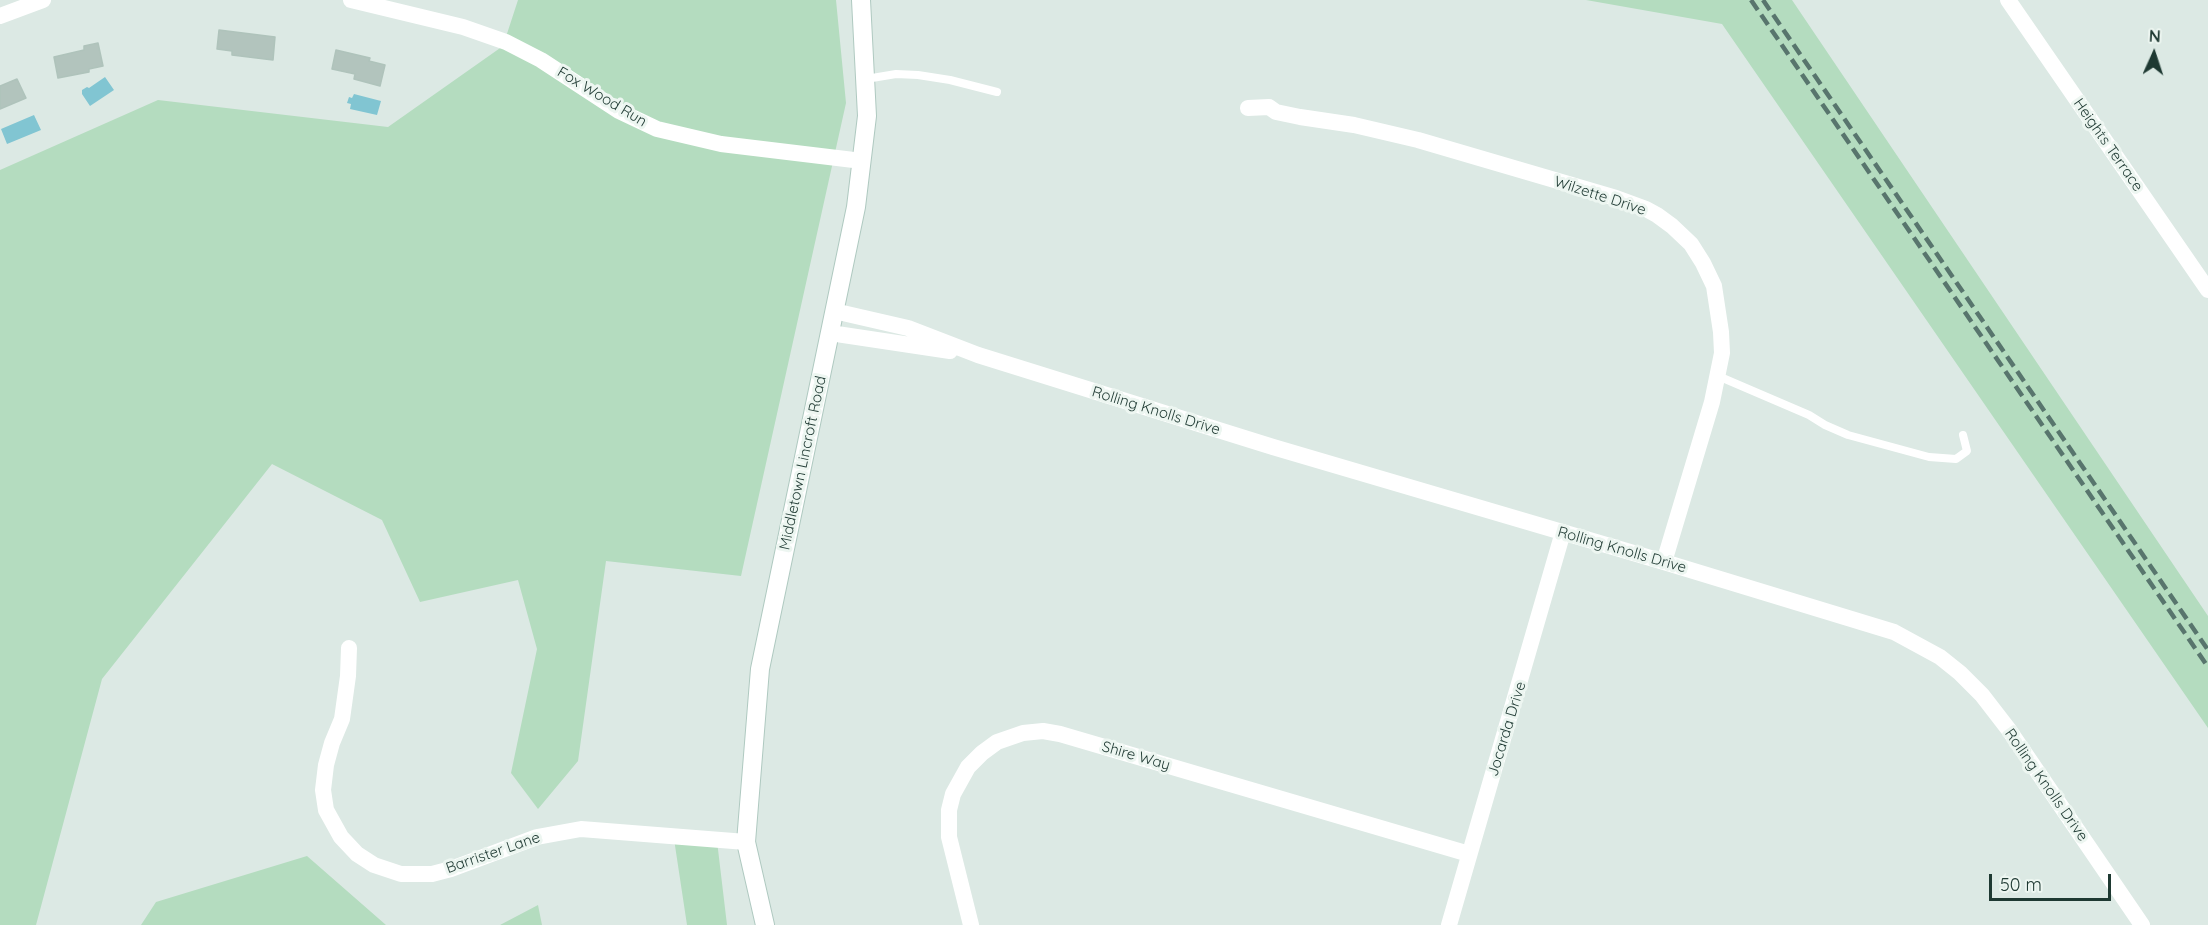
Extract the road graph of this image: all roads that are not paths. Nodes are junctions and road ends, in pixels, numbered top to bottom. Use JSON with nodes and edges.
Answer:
{"nodes":[{"id":1,"x":43,"y":0,"type":"edge"},
{"id":2,"x":351,"y":0,"type":"edge"},
{"id":3,"x":861,"y":0,"type":"edge"},
{"id":4,"x":2008,"y":0,"type":"edge"},
{"id":5,"x":387,"y":4,"type":"edge"},
{"id":6,"x":0,"y":16,"type":"edge"},
{"id":7,"x":866,"y":79,"type":"junction"},
{"id":8,"x":997,"y":92,"type":"dead end"},
{"id":9,"x":1248,"y":108,"type":"dead end"},
{"id":10,"x":862,"y":161,"type":"junction"},
{"id":11,"x":2208,"y":290,"type":"edge"},
{"id":12,"x":834,"y":311,"type":"junction"},
{"id":13,"x":830,"y":333,"type":"junction"},
{"id":14,"x":978,"y":355,"type":"junction"},
{"id":15,"x":1718,"y":376,"type":"junction"},
{"id":16,"x":1963,"y":435,"type":"dead end"},
{"id":17,"x":1563,"y":532,"type":"junction"},
{"id":18,"x":1664,"y":562,"type":"junction"},
{"id":19,"x":349,"y":648,"type":"dead end"},
{"id":20,"x":746,"y":842,"type":"junction"},
{"id":21,"x":1469,"y":854,"type":"junction"},
{"id":22,"x":765,"y":925,"type":"edge"},
{"id":23,"x":970,"y":925,"type":"edge"},
{"id":24,"x":1449,"y":925,"type":"edge"},
{"id":25,"x":2142,"y":925,"type":"edge"}],
"edges":[{"from":1,"to":6,"type":"street"},
{"from":2,"to":5,"type":"street","name":"Fox Wood Run"},
{"from":3,"to":7,"type":"main road","name":"Middletown Lincroft Road"},
{"from":4,"to":11,"type":"street","name":"Heights Terrace"},
{"from":5,"to":10,"type":"street","name":"Fox Wood Run"},
{"from":7,"to":8,"type":"lane"},
{"from":7,"to":10,"type":"main road","name":"Middletown Lincroft Road"},
{"from":9,"to":15,"type":"street","name":"Wilzette Drive"},
{"from":10,"to":12,"type":"main road","name":"Middletown Lincroft Road"},
{"from":12,"to":13,"type":"main road","name":"Middletown Lincroft Road"},
{"from":12,"to":14,"type":"street","name":"Rolling Knolls Drive"},
{"from":13,"to":14,"type":"street","name":"Rolling Knolls Drive"},
{"from":13,"to":20,"type":"main road","name":"Middletown Lincroft Road"},
{"from":14,"to":17,"type":"street","name":"Rolling Knolls Drive"},
{"from":15,"to":16,"type":"lane"},
{"from":15,"to":18,"type":"street","name":"Wilzette Drive"},
{"from":17,"to":18,"type":"street","name":"Rolling Knolls Drive"},
{"from":17,"to":21,"type":"street","name":"Jocarda Drive"},
{"from":18,"to":25,"type":"street","name":"Rolling Knolls Drive"},
{"from":19,"to":20,"type":"street","name":"Barrister Lane"},
{"from":20,"to":22,"type":"main road","name":"Middletown Lincroft Road"},
{"from":21,"to":23,"type":"street","name":"Shire Way"},
{"from":21,"to":24,"type":"street","name":"Jocarda Drive"}]}
